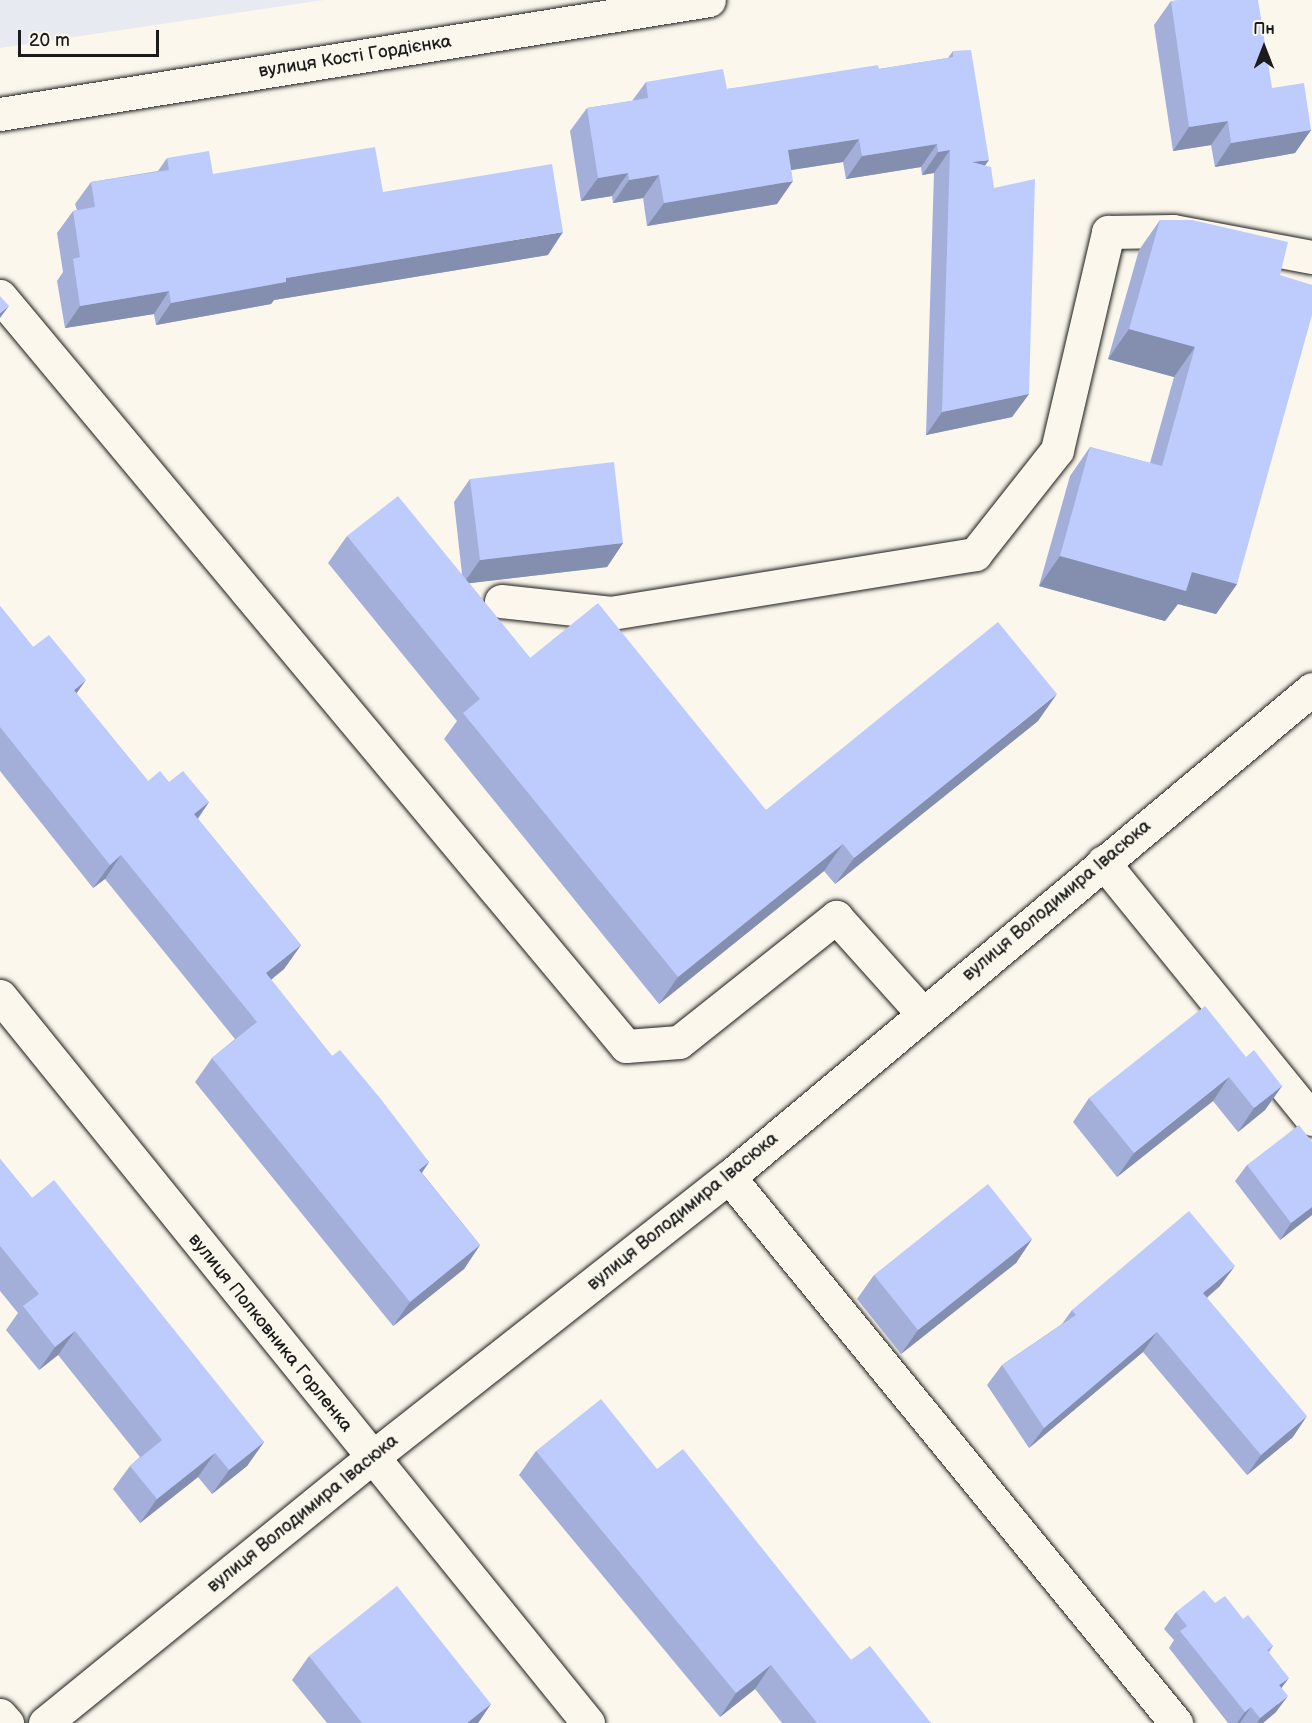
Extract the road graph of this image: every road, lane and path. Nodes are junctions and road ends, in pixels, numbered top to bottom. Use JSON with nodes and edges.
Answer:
{"nodes":[{"id":1,"x":709,"y":0,"type":"edge"},
{"id":2,"x":0,"y":114,"type":"edge"},
{"id":3,"x":1312,"y":257,"type":"edge"},
{"id":4,"x":0,"y":296,"type":"edge"},
{"id":5,"x":501,"y":601,"type":"dead end"},
{"id":6,"x":1312,"y":689,"type":"edge"},
{"id":7,"x":1103,"y":862,"type":"junction"},
{"id":8,"x":0,"y":996,"type":"edge"},
{"id":9,"x":923,"y":1014,"type":"junction"},
{"id":10,"x":1312,"y":1119,"type":"edge"},
{"id":11,"x":729,"y":1177,"type":"junction"},
{"id":12,"x":370,"y":1459,"type":"junction"},
{"id":13,"x":0,"y":1715,"type":"edge"},
{"id":14,"x":7,"y":1723,"type":"edge"},
{"id":15,"x":45,"y":1723,"type":"edge"},
{"id":16,"x":588,"y":1723,"type":"edge"},
{"id":17,"x":1176,"y":1723,"type":"edge"}],
"edges":[{"from":1,"to":2,"type":"street","name":"вулиця Кості Гордієнка"},
{"from":3,"to":5,"type":"street"},
{"from":4,"to":9,"type":"street"},
{"from":6,"to":7,"type":"street","name":"вулиця Володимира Івасюка"},
{"from":7,"to":9,"type":"street","name":"вулиця Володимира Івасюка"},
{"from":7,"to":10,"type":"street"},
{"from":8,"to":12,"type":"street","name":"вулиця Полковника Горленка"},
{"from":9,"to":11,"type":"street","name":"вулиця Володимира Івасюка"},
{"from":11,"to":12,"type":"street","name":"вулиця Володимира Івасюка"},
{"from":11,"to":17,"type":"street"},
{"from":12,"to":15,"type":"street","name":"вулиця Володимира Івасюка"},
{"from":12,"to":16,"type":"street","name":"вулиця Полковника Горленка"},
{"from":13,"to":14,"type":"street"}]}
